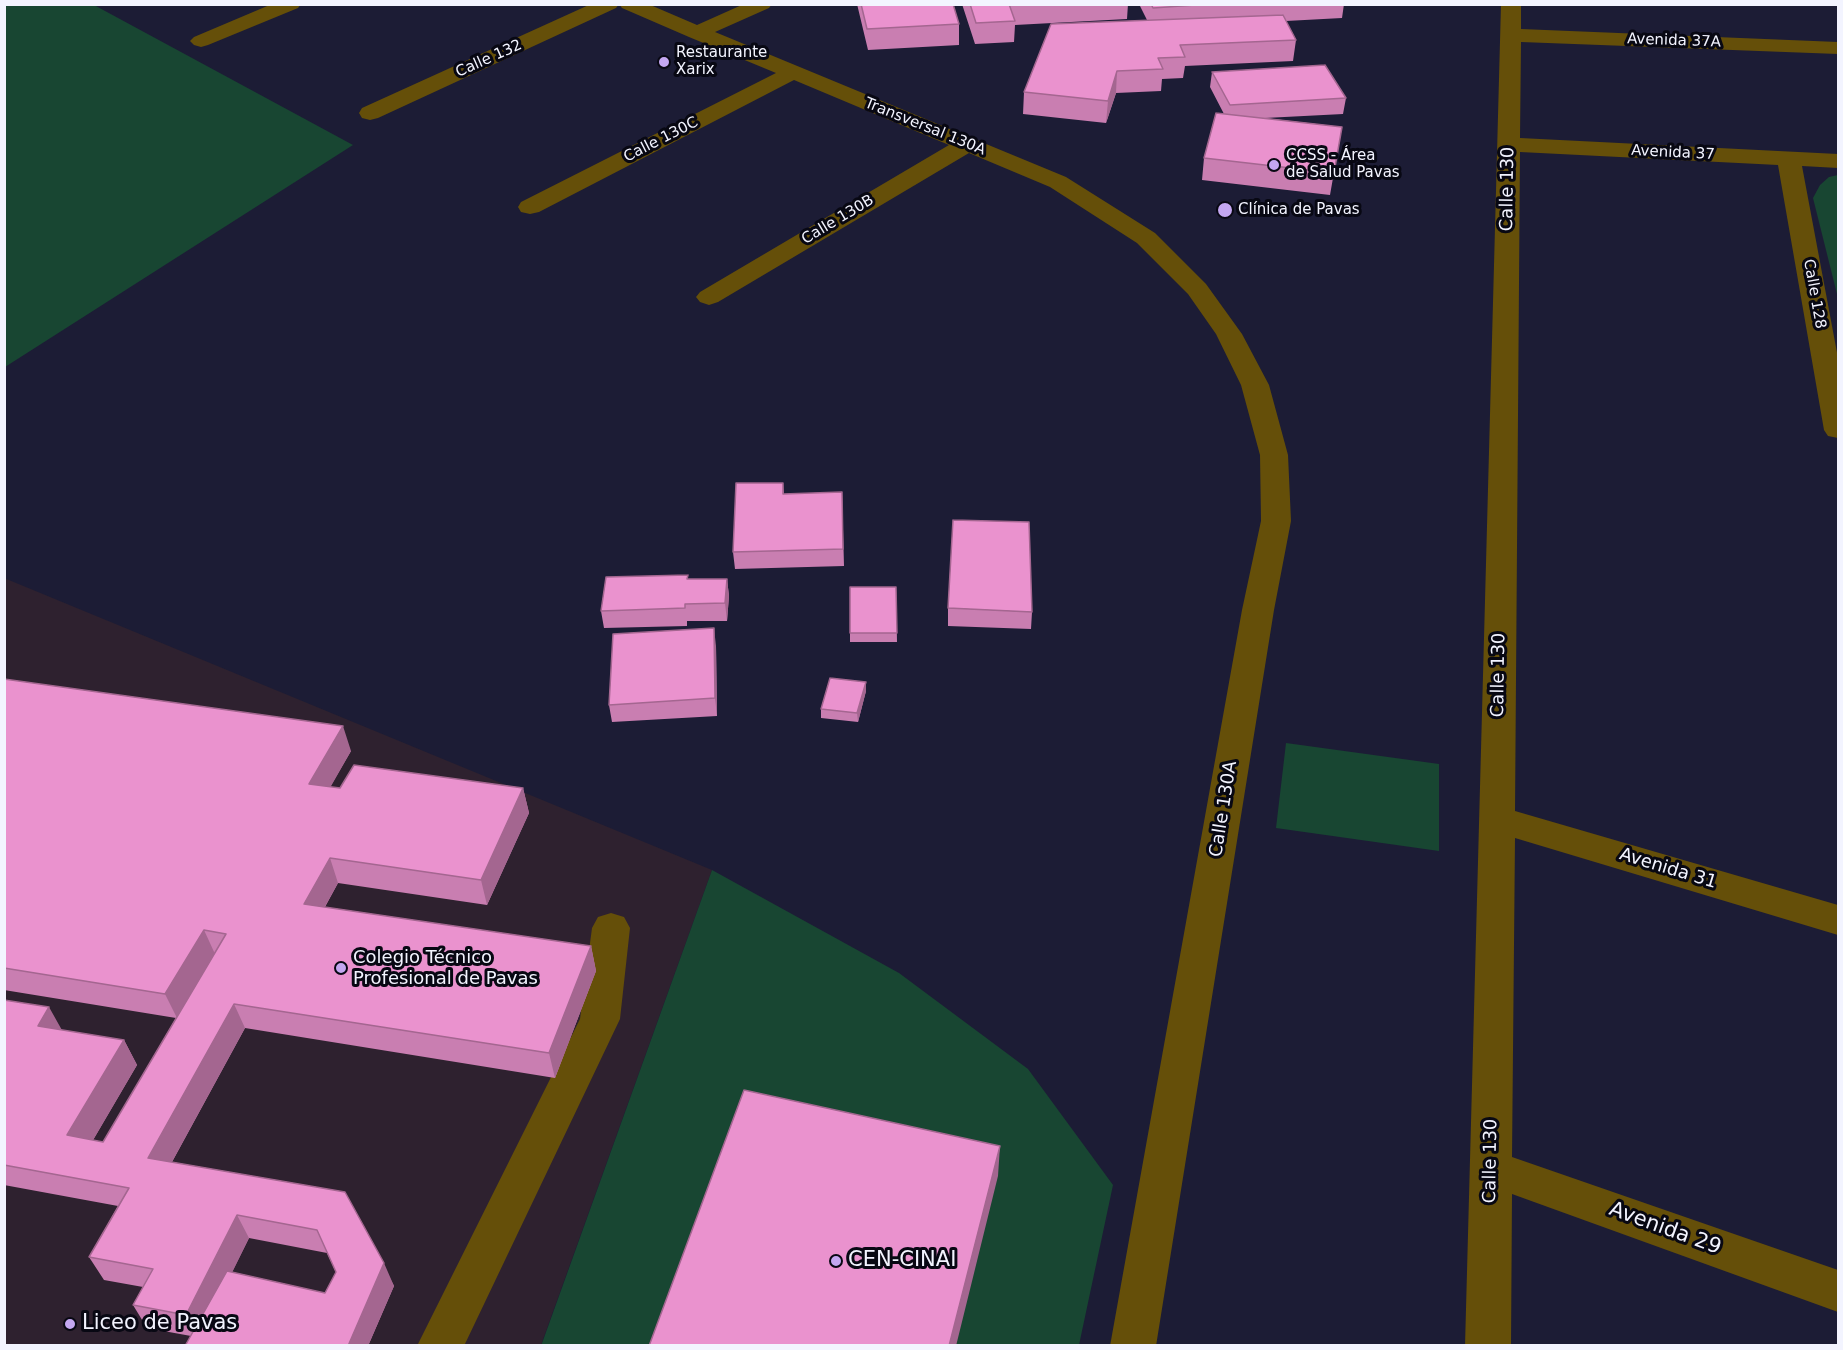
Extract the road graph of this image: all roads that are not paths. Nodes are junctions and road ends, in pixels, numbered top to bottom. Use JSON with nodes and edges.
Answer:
{"nodes":[{"id":1,"x":291,"y":4,"type":"edge"},
{"id":2,"x":609,"y":4,"type":"edge"},
{"id":3,"x":629,"y":4,"type":"edge"},
{"id":4,"x":762,"y":4,"type":"edge"},
{"id":5,"x":1510,"y":20,"type":"edge"},
{"id":6,"x":696,"y":33,"type":"junction"},
{"id":7,"x":201,"y":41,"type":"dead end"},
{"id":8,"x":1839,"y":48,"type":"edge"},
{"id":9,"x":792,"y":73,"type":"junction"},
{"id":10,"x":370,"y":113,"type":"dead end"},
{"id":11,"x":968,"y":144,"type":"junction"},
{"id":12,"x":1508,"y":144,"type":"junction"},
{"id":13,"x":1789,"y":159,"type":"junction"},
{"id":14,"x":1839,"y":161,"type":"edge"},
{"id":15,"x":530,"y":207,"type":"dead end"},
{"id":16,"x":1197,"y":289,"type":"joint"},
{"id":17,"x":709,"y":297,"type":"dead end"},
{"id":18,"x":1839,"y":430,"type":"edge"},
{"id":19,"x":1497,"y":819,"type":"junction"},
{"id":20,"x":1839,"y":920,"type":"edge"},
{"id":21,"x":611,"y":928,"type":"dead end"},
{"id":22,"x":1491,"y":1168,"type":"junction"},
{"id":23,"x":1839,"y":1291,"type":"edge"},
{"id":24,"x":440,"y":1346,"type":"edge"},
{"id":25,"x":1133,"y":1346,"type":"edge"},
{"id":26,"x":1488,"y":1346,"type":"edge"}],
"edges":[{"from":1,"to":7,"type":"street"},
{"from":2,"to":10,"type":"street","name":"Calle 132"},
{"from":3,"to":6,"type":"street","name":"Transversal 130A"},
{"from":4,"to":6,"type":"street"},
{"from":5,"to":8,"type":"street","name":"Avenida 37A"},
{"from":5,"to":12,"type":"street","name":"Calle 130"},
{"from":6,"to":9,"type":"street","name":"Transversal 130A"},
{"from":9,"to":11,"type":"street","name":"Transversal 130A"},
{"from":9,"to":15,"type":"street","name":"Calle 130C"},
{"from":11,"to":16,"type":"street","name":"Transversal 130A"},
{"from":11,"to":17,"type":"street","name":"Calle 130B"},
{"from":12,"to":13,"type":"street","name":"Avenida 37"},
{"from":12,"to":19,"type":"street","name":"Calle 130"},
{"from":13,"to":14,"type":"street","name":"Avenida 37"},
{"from":13,"to":18,"type":"street","name":"Calle 128"},
{"from":16,"to":25,"type":"street","name":"Calle 130A"},
{"from":19,"to":20,"type":"street","name":"Avenida 31"},
{"from":19,"to":22,"type":"street","name":"Calle 130"},
{"from":21,"to":24,"type":"street"},
{"from":22,"to":23,"type":"street","name":"Avenida 29"},
{"from":22,"to":26,"type":"street","name":"Calle 130"}]}
